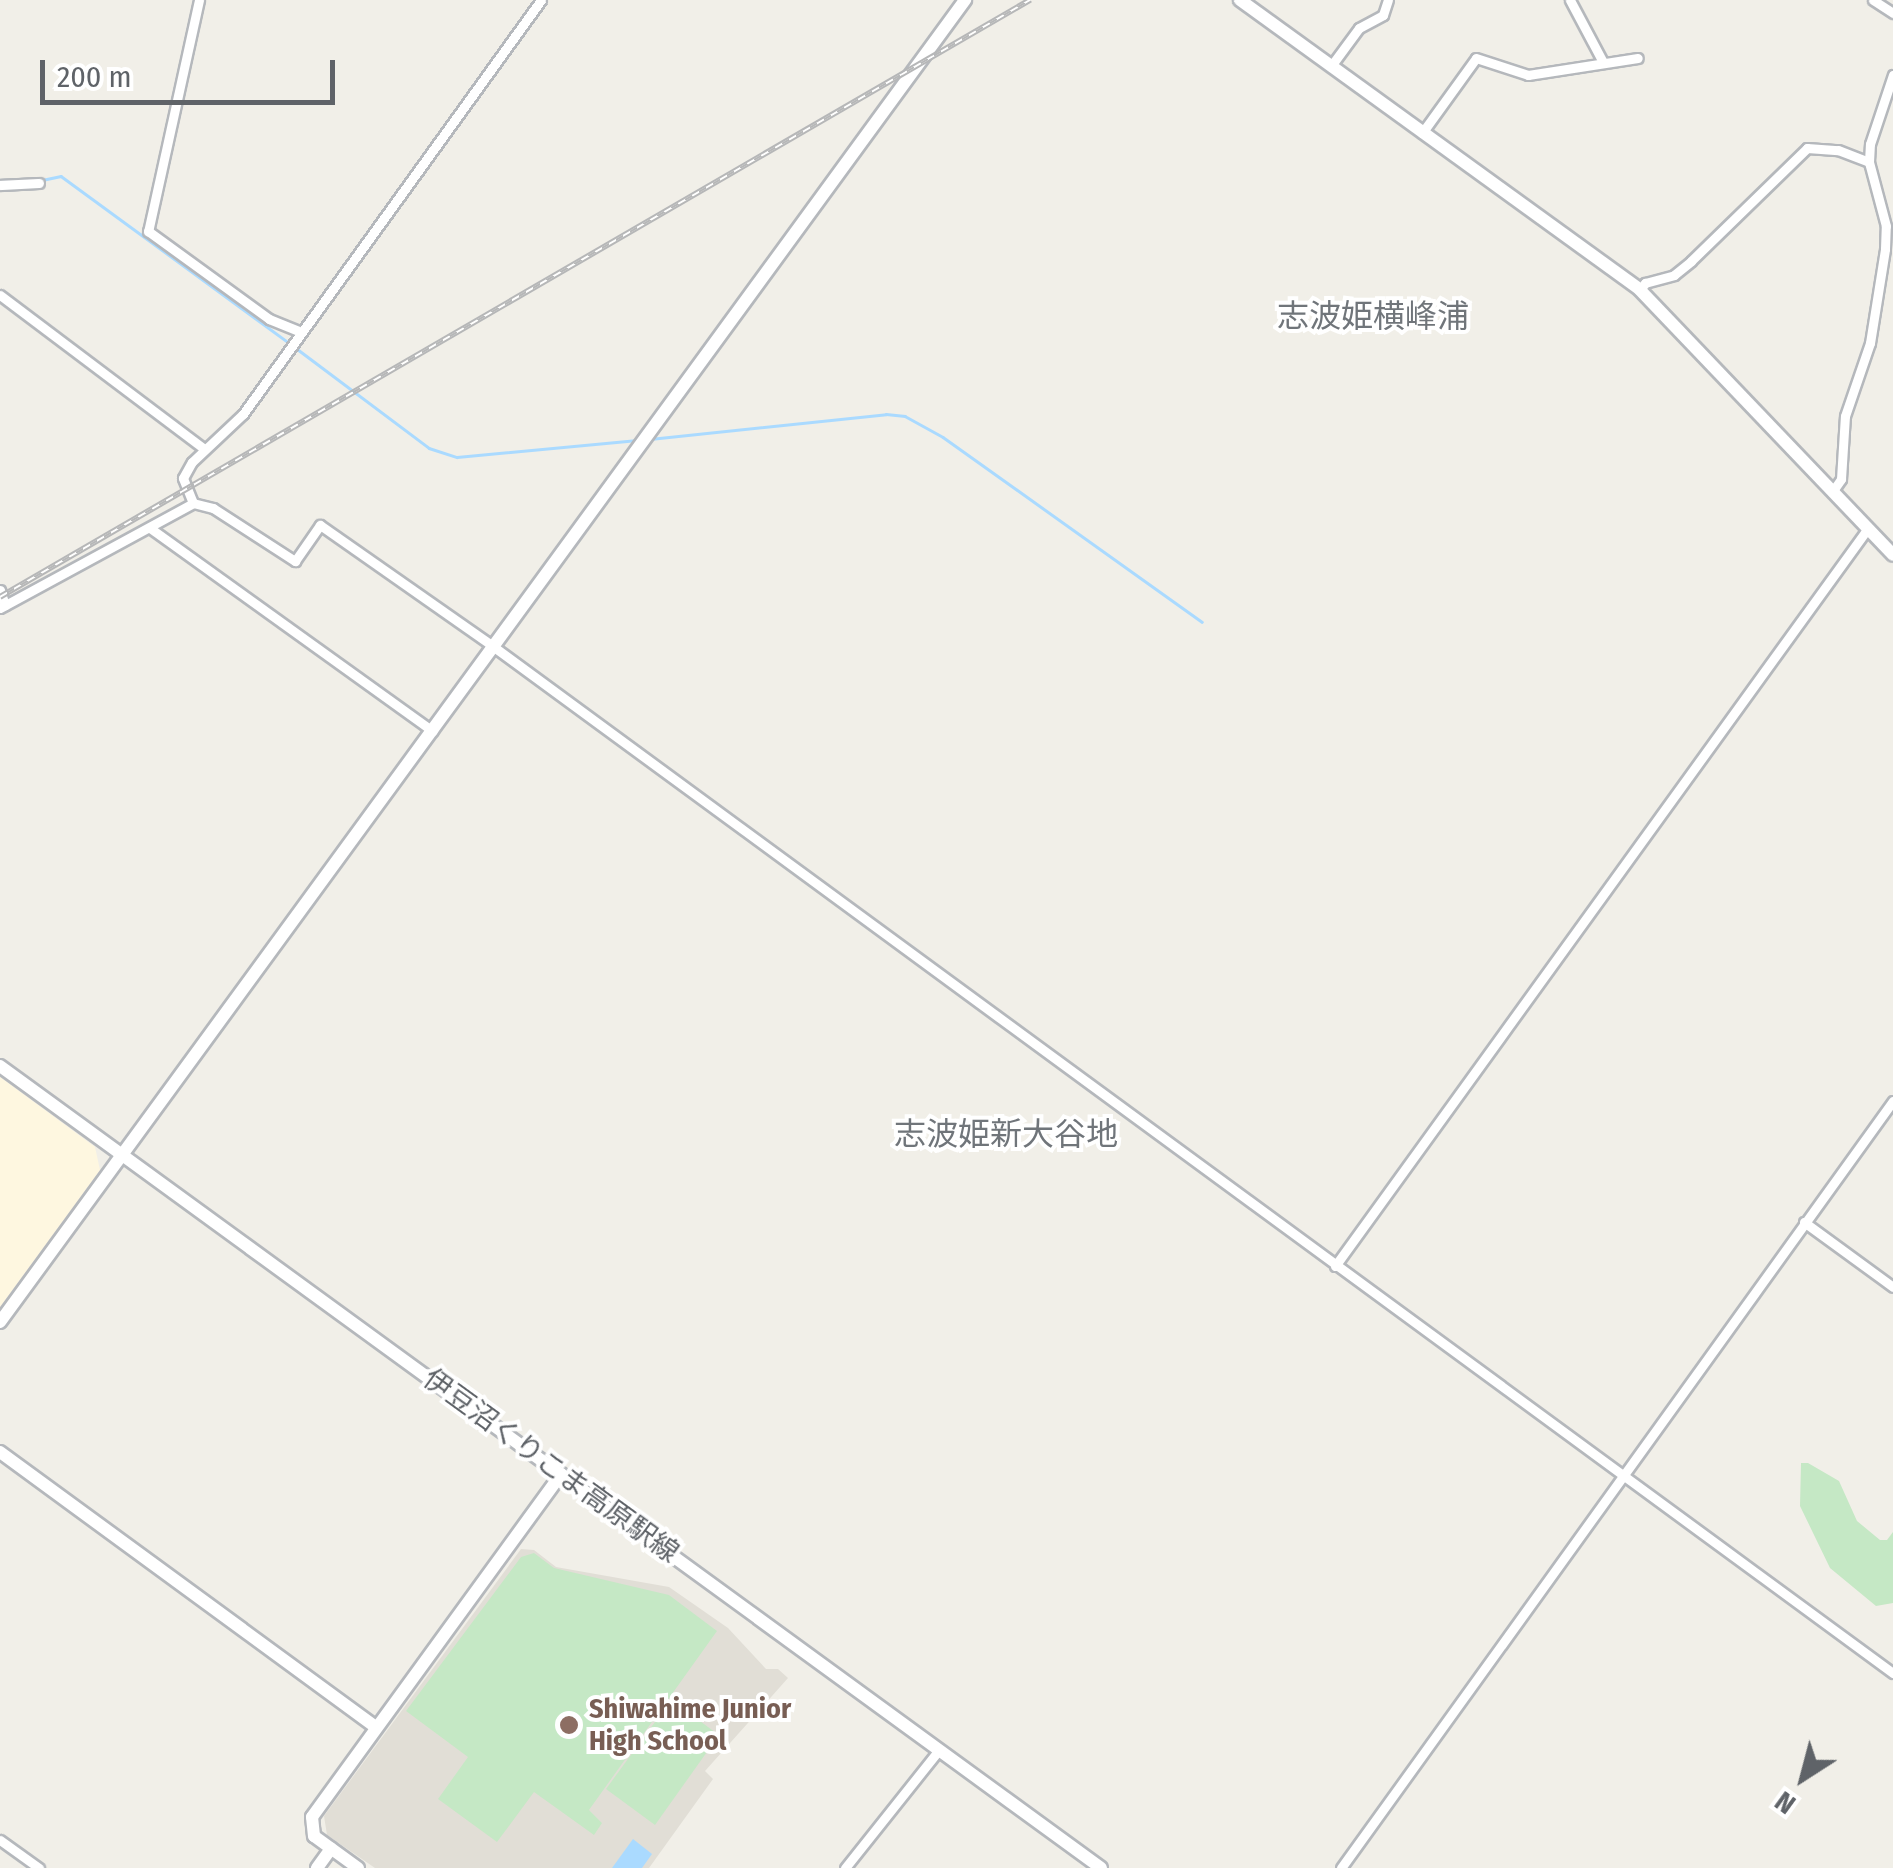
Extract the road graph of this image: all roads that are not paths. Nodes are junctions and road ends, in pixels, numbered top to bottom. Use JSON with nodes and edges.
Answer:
{"nodes":[{"id":1,"x":199,"y":0,"type":"edge"},
{"id":2,"x":541,"y":0,"type":"edge"},
{"id":3,"x":966,"y":0,"type":"edge"},
{"id":4,"x":1240,"y":0,"type":"edge"},
{"id":5,"x":1388,"y":0,"type":"edge"},
{"id":6,"x":1570,"y":0,"type":"edge"},
{"id":7,"x":1873,"y":0,"type":"edge"},
{"id":8,"x":1893,"y":13,"type":"edge"},
{"id":9,"x":1638,"y":58,"type":"dead end"},
{"id":10,"x":1602,"y":62,"type":"junction"},
{"id":11,"x":1331,"y":66,"type":"junction"},
{"id":12,"x":1893,"y":74,"type":"edge"},
{"id":13,"x":1422,"y":132,"type":"junction"},
{"id":14,"x":1869,"y":162,"type":"junction"},
{"id":15,"x":39,"y":183,"type":"dead end"},
{"id":16,"x":0,"y":185,"type":"edge"},
{"id":17,"x":1640,"y":290,"type":"junction"},
{"id":18,"x":0,"y":294,"type":"edge"},
{"id":19,"x":297,"y":334,"type":"junction"},
{"id":20,"x":204,"y":449,"type":"junction"},
{"id":21,"x":1832,"y":492,"type":"junction"},
{"id":22,"x":192,"y":503,"type":"junction"},
{"id":23,"x":150,"y":528,"type":"junction"},
{"id":24,"x":1868,"y":528,"type":"junction"},
{"id":25,"x":1893,"y":555,"type":"edge"},
{"id":26,"x":0,"y":590,"type":"edge"},
{"id":27,"x":3,"y":606,"type":"edge"},
{"id":28,"x":494,"y":648,"type":"junction"},
{"id":29,"x":433,"y":731,"type":"junction"},
{"id":30,"x":0,"y":1066,"type":"edge"},
{"id":31,"x":1893,"y":1102,"type":"edge"},
{"id":32,"x":124,"y":1154,"type":"junction"},
{"id":33,"x":1804,"y":1222,"type":"junction"},
{"id":34,"x":1334,"y":1266,"type":"junction"},
{"id":35,"x":1893,"y":1286,"type":"edge"},
{"id":36,"x":0,"y":1322,"type":"edge"},
{"id":37,"x":0,"y":1452,"type":"edge"},
{"id":38,"x":561,"y":1474,"type":"junction"},
{"id":39,"x":1622,"y":1475,"type":"junction"},
{"id":40,"x":1893,"y":1673,"type":"edge"},
{"id":41,"x":375,"y":1726,"type":"junction"},
{"id":42,"x":939,"y":1750,"type":"junction"},
{"id":43,"x":0,"y":1840,"type":"edge"},
{"id":44,"x":331,"y":1849,"type":"junction"},
{"id":45,"x":38,"y":1868,"type":"edge"},
{"id":46,"x":317,"y":1868,"type":"edge"},
{"id":47,"x":358,"y":1868,"type":"edge"},
{"id":48,"x":845,"y":1868,"type":"edge"},
{"id":49,"x":1102,"y":1868,"type":"edge"},
{"id":50,"x":1341,"y":1868,"type":"edge"}],
"edges":[{"from":1,"to":19,"type":"street"},
{"from":2,"to":19,"type":"street"},
{"from":3,"to":28,"type":"street"},
{"from":4,"to":11,"type":"street"},
{"from":5,"to":11,"type":"street"},
{"from":6,"to":10,"type":"street"},
{"from":7,"to":8,"type":"street"},
{"from":9,"to":10,"type":"street"},
{"from":10,"to":13,"type":"street"},
{"from":11,"to":13,"type":"street"},
{"from":12,"to":14,"type":"street"},
{"from":13,"to":17,"type":"street"},
{"from":14,"to":17,"type":"street"},
{"from":14,"to":21,"type":"street"},
{"from":15,"to":16,"type":"street"},
{"from":17,"to":21,"type":"street"},
{"from":18,"to":20,"type":"street"},
{"from":19,"to":20,"type":"street"},
{"from":20,"to":22,"type":"street"},
{"from":21,"to":24,"type":"street"},
{"from":22,"to":23,"type":"street"},
{"from":22,"to":28,"type":"street"},
{"from":23,"to":27,"type":"street"},
{"from":23,"to":29,"type":"street"},
{"from":24,"to":25,"type":"street"},
{"from":24,"to":34,"type":"street"},
{"from":26,"to":27,"type":"street"},
{"from":28,"to":29,"type":"street"},
{"from":28,"to":34,"type":"street"},
{"from":29,"to":32,"type":"street"},
{"from":30,"to":32,"type":"street","name":"伊豆沼くりこま高原駅線"},
{"from":31,"to":33,"type":"street"},
{"from":32,"to":36,"type":"street"},
{"from":32,"to":38,"type":"street","name":"伊豆沼くりこま高原駅線"},
{"from":33,"to":35,"type":"street"},
{"from":33,"to":39,"type":"street"},
{"from":34,"to":39,"type":"street"},
{"from":37,"to":41,"type":"street"},
{"from":38,"to":41,"type":"street"},
{"from":38,"to":42,"type":"street","name":"伊豆沼くりこま高原駅線"},
{"from":39,"to":40,"type":"street"},
{"from":39,"to":50,"type":"street"},
{"from":41,"to":44,"type":"street"},
{"from":42,"to":48,"type":"street"},
{"from":42,"to":49,"type":"street","name":"伊豆沼くりこま高原駅線"},
{"from":43,"to":45,"type":"street"},
{"from":44,"to":46,"type":"street"},
{"from":44,"to":47,"type":"street"}]}
